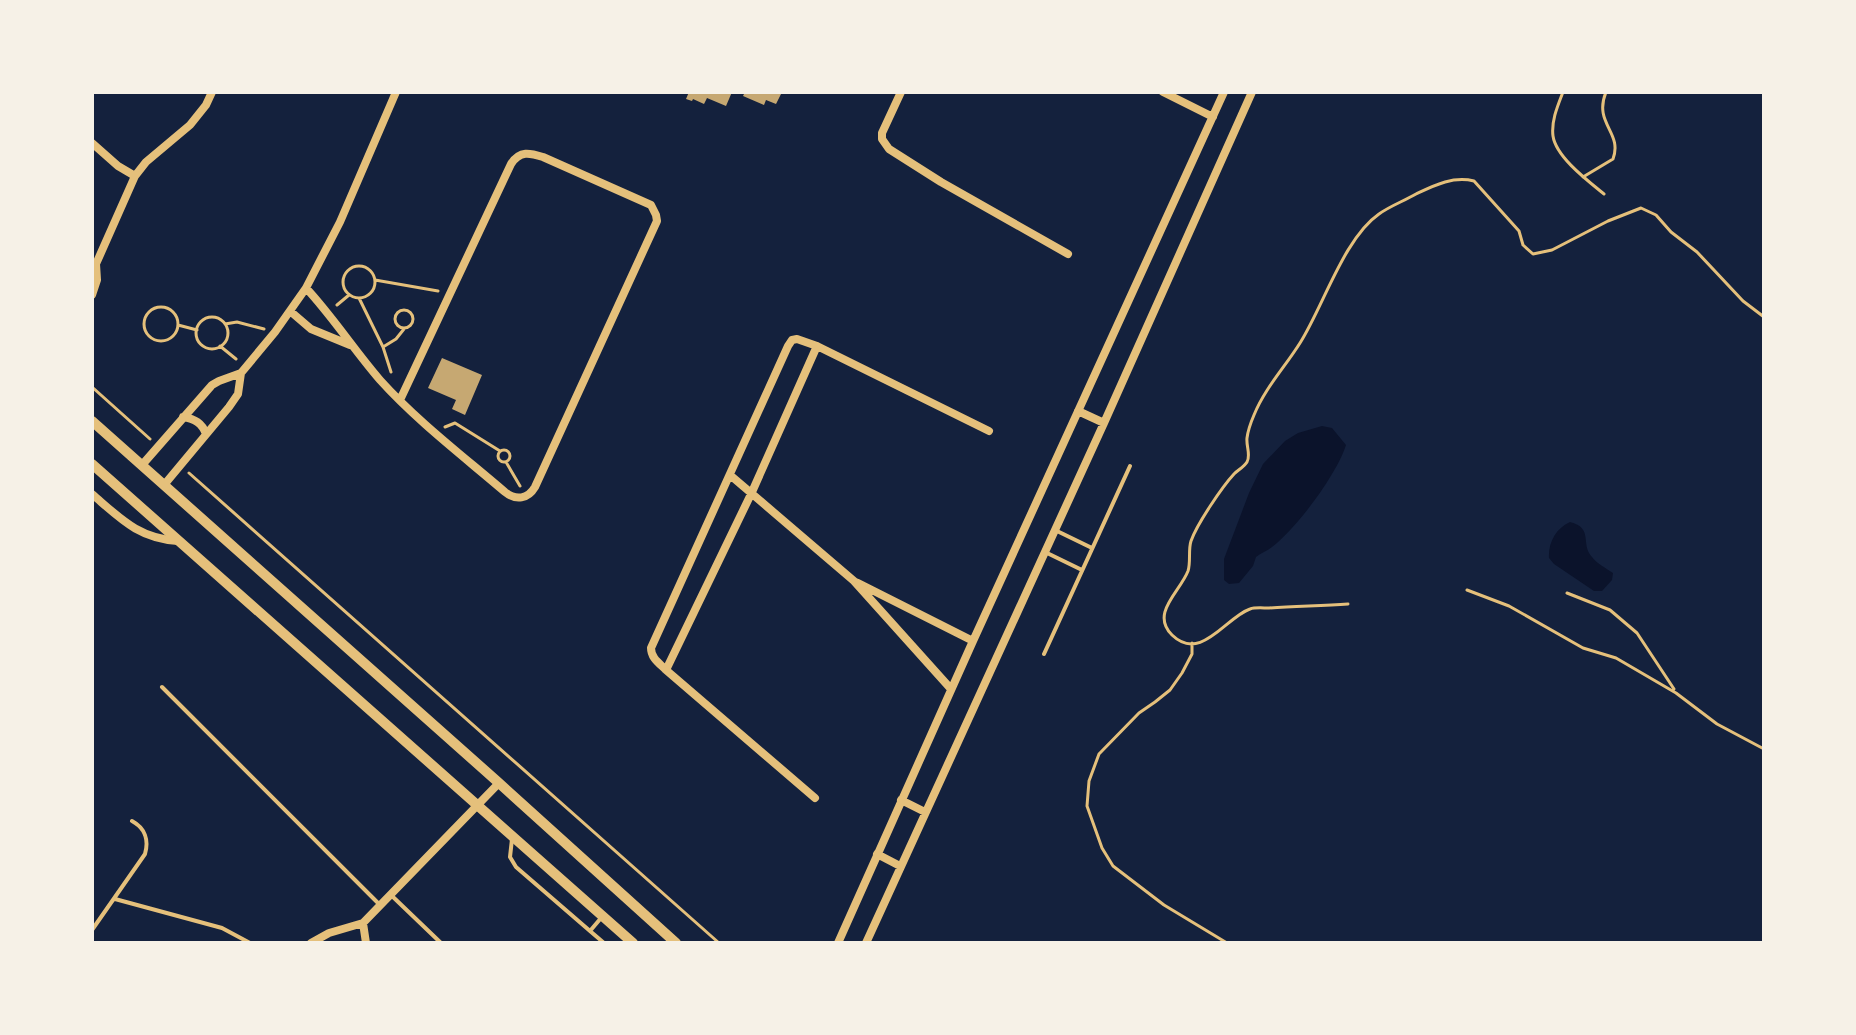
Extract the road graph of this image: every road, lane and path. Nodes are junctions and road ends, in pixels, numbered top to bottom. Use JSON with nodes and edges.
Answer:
{"nodes":[{"id":1,"x":212,"y":92,"type":"edge"},
{"id":2,"x":396,"y":92,"type":"edge"},
{"id":3,"x":901,"y":92,"type":"edge"},
{"id":4,"x":1163,"y":92,"type":"edge"},
{"id":5,"x":1224,"y":92,"type":"edge"},
{"id":6,"x":1252,"y":92,"type":"edge"},
{"id":7,"x":1563,"y":92,"type":"edge"},
{"id":8,"x":1606,"y":92,"type":"edge"},
{"id":9,"x":1213,"y":117,"type":"junction"},
{"id":10,"x":92,"y":143,"type":"edge"},
{"id":11,"x":135,"y":176,"type":"junction"},
{"id":12,"x":1583,"y":177,"type":"junction"},
{"id":13,"x":1604,"y":194,"type":"dead end"},
{"id":14,"x":1068,"y":254,"type":"dead end"},
{"id":15,"x":94,"y":265,"type":"edge"},
{"id":16,"x":375,"y":280,"type":"junction"},
{"id":17,"x":306,"y":288,"type":"junction"},
{"id":18,"x":450,"y":293,"type":"junction"},
{"id":19,"x":92,"y":295,"type":"edge"},
{"id":20,"x":349,"y":295,"type":"junction"},
{"id":21,"x":359,"y":298,"type":"junction"},
{"id":22,"x":290,"y":311,"type":"junction"},
{"id":23,"x":327,"y":312,"type":"junction"},
{"id":24,"x":1764,"y":317,"type":"edge"},
{"id":25,"x":225,"y":324,"type":"junction"},
{"id":26,"x":178,"y":325,"type":"junction"},
{"id":27,"x":404,"y":328,"type":"junction"},
{"id":28,"x":197,"y":330,"type":"junction"},
{"id":29,"x":275,"y":332,"type":"junction"},
{"id":30,"x":351,"y":345,"type":"junction"},
{"id":31,"x":220,"y":346,"type":"junction"},
{"id":32,"x":817,"y":346,"type":"junction"},
{"id":33,"x":383,"y":347,"type":"junction"},
{"id":34,"x":243,"y":370,"type":"junction"},
{"id":35,"x":391,"y":374,"type":"dead end"},
{"id":36,"x":92,"y":387,"type":"edge"},
{"id":37,"x":400,"y":400,"type":"junction"},
{"id":38,"x":1078,"y":411,"type":"junction"},
{"id":39,"x":183,"y":417,"type":"junction"},
{"id":40,"x":92,"y":421,"type":"edge"},
{"id":41,"x":1104,"y":423,"type":"junction"},
{"id":42,"x":989,"y":431,"type":"dead end"},
{"id":43,"x":437,"y":433,"type":"junction"},
{"id":44,"x":206,"y":434,"type":"junction"},
{"id":45,"x":158,"y":446,"type":"junction"},
{"id":46,"x":500,"y":451,"type":"junction"},
{"id":47,"x":506,"y":462,"type":"junction"},
{"id":48,"x":92,"y":464,"type":"edge"},
{"id":49,"x":142,"y":465,"type":"junction"},
{"id":50,"x":180,"y":466,"type":"junction"},
{"id":51,"x":1130,"y":466,"type":"dead end"},
{"id":52,"x":730,"y":475,"type":"junction"},
{"id":53,"x":164,"y":485,"type":"junction"},
{"id":54,"x":752,"y":492,"type":"junction"},
{"id":55,"x":92,"y":494,"type":"edge"},
{"id":56,"x":526,"y":497,"type":"junction"},
{"id":57,"x":1054,"y":530,"type":"junction"},
{"id":58,"x":178,"y":541,"type":"junction"},
{"id":59,"x":1092,"y":548,"type":"junction"},
{"id":60,"x":1045,"y":552,"type":"junction"},
{"id":61,"x":1082,"y":570,"type":"junction"},
{"id":62,"x":854,"y":581,"type":"junction"},
{"id":63,"x":1467,"y":590,"type":"dead end"},
{"id":64,"x":1567,"y":593,"type":"dead end"},
{"id":65,"x":1348,"y":604,"type":"dead end"},
{"id":66,"x":973,"y":641,"type":"junction"},
{"id":67,"x":1192,"y":643,"type":"junction"},
{"id":68,"x":1044,"y":654,"type":"dead end"},
{"id":69,"x":666,"y":670,"type":"junction"},
{"id":70,"x":162,"y":687,"type":"dead end"},
{"id":71,"x":951,"y":689,"type":"junction"},
{"id":72,"x":1676,"y":693,"type":"junction"},
{"id":73,"x":1764,"y":749,"type":"edge"},
{"id":74,"x":499,"y":783,"type":"junction"},
{"id":75,"x":815,"y":798,"type":"dead end"},
{"id":76,"x":901,"y":800,"type":"junction"},
{"id":77,"x":476,"y":806,"type":"junction"},
{"id":78,"x":925,"y":812,"type":"junction"},
{"id":79,"x":132,"y":821,"type":"dead end"},
{"id":80,"x":512,"y":837,"type":"junction"},
{"id":81,"x":877,"y":854,"type":"junction"},
{"id":82,"x":900,"y":866,"type":"junction"},
{"id":83,"x":391,"y":894,"type":"junction"},
{"id":84,"x":115,"y":899,"type":"junction"},
{"id":85,"x":380,"y":905,"type":"junction"},
{"id":86,"x":603,"y":917,"type":"junction"},
{"id":87,"x":363,"y":923,"type":"junction"},
{"id":88,"x":92,"y":930,"type":"edge"},
{"id":89,"x":590,"y":931,"type":"junction"},
{"id":90,"x":250,"y":943,"type":"edge"},
{"id":91,"x":311,"y":943,"type":"edge"},
{"id":92,"x":366,"y":943,"type":"edge"},
{"id":93,"x":441,"y":943,"type":"edge"},
{"id":94,"x":604,"y":943,"type":"edge"},
{"id":95,"x":633,"y":943,"type":"edge"},
{"id":96,"x":676,"y":943,"type":"edge"},
{"id":97,"x":719,"y":943,"type":"edge"},
{"id":98,"x":838,"y":943,"type":"edge"},
{"id":99,"x":866,"y":943,"type":"edge"},
{"id":100,"x":1227,"y":943,"type":"edge"}],
"edges":[{"from":1,"to":11,"type":"street"},
{"from":2,"to":17,"type":"street"},
{"from":3,"to":14,"type":"street"},
{"from":4,"to":9,"type":"street"},
{"from":5,"to":9,"type":"street"},
{"from":6,"to":41,"type":"street"},
{"from":7,"to":12,"type":"path"},
{"from":8,"to":12,"type":"path"},
{"from":9,"to":38,"type":"street"},
{"from":10,"to":11,"type":"street"},
{"from":11,"to":15,"type":"street"},
{"from":12,"to":13,"type":"path"},
{"from":15,"to":19,"type":"street"},
{"from":16,"to":18,"type":"path"},
{"from":16,"to":20,"type":"path"},
{"from":16,"to":21,"type":"path"},
{"from":17,"to":22,"type":"street"},
{"from":17,"to":23,"type":"street"},
{"from":18,"to":37,"type":"street"},
{"from":18,"to":56,"type":"street"},
{"from":20,"to":21,"type":"path"},
{"from":20,"to":23,"type":"path"},
{"from":21,"to":33,"type":"path"},
{"from":22,"to":29,"type":"street"},
{"from":22,"to":30,"type":"street"},
{"from":23,"to":30,"type":"street"},
{"from":24,"to":67,"type":"path"},
{"from":25,"to":28,"type":"path"},
{"from":25,"to":29,"type":"path"},
{"from":25,"to":31,"type":"path"},
{"from":26,"to":26,"type":"path"},
{"from":26,"to":28,"type":"path"},
{"from":27,"to":27,"type":"path"},
{"from":27,"to":33,"type":"path"},
{"from":28,"to":31,"type":"path"},
{"from":29,"to":34,"type":"street"},
{"from":30,"to":37,"type":"street"},
{"from":31,"to":34,"type":"path"},
{"from":32,"to":42,"type":"street"},
{"from":32,"to":52,"type":"street"},
{"from":32,"to":54,"type":"street"},
{"from":33,"to":35,"type":"path"},
{"from":34,"to":39,"type":"street"},
{"from":34,"to":44,"type":"street"},
{"from":36,"to":45,"type":"path"},
{"from":37,"to":43,"type":"street"},
{"from":38,"to":41,"type":"street"},
{"from":38,"to":66,"type":"street"},
{"from":39,"to":44,"type":"street"},
{"from":39,"to":45,"type":"street"},
{"from":40,"to":49,"type":"street"},
{"from":41,"to":57,"type":"street"},
{"from":43,"to":46,"type":"path"},
{"from":43,"to":56,"type":"street"},
{"from":44,"to":50,"type":"street"},
{"from":45,"to":49,"type":"street"},
{"from":46,"to":47,"type":"path"},
{"from":46,"to":47,"type":"path"},
{"from":47,"to":56,"type":"path"},
{"from":48,"to":58,"type":"street"},
{"from":49,"to":53,"type":"street"},
{"from":50,"to":53,"type":"street"},
{"from":50,"to":97,"type":"path"},
{"from":51,"to":59,"type":"lane"},
{"from":52,"to":54,"type":"street"},
{"from":52,"to":69,"type":"street"},
{"from":53,"to":74,"type":"street"},
{"from":54,"to":62,"type":"street"},
{"from":54,"to":69,"type":"street"},
{"from":55,"to":58,"type":"street"},
{"from":57,"to":59,"type":"lane"},
{"from":57,"to":60,"type":"street"},
{"from":58,"to":77,"type":"street"},
{"from":59,"to":61,"type":"lane"},
{"from":60,"to":61,"type":"lane"},
{"from":60,"to":78,"type":"street"},
{"from":61,"to":68,"type":"lane"},
{"from":62,"to":66,"type":"street"},
{"from":62,"to":71,"type":"street"},
{"from":63,"to":72,"type":"path"},
{"from":64,"to":72,"type":"path"},
{"from":65,"to":67,"type":"path"},
{"from":66,"to":71,"type":"street"},
{"from":67,"to":100,"type":"path"},
{"from":69,"to":75,"type":"street"},
{"from":70,"to":85,"type":"lane"},
{"from":71,"to":76,"type":"street"},
{"from":72,"to":73,"type":"path"},
{"from":74,"to":77,"type":"street"},
{"from":74,"to":96,"type":"street"},
{"from":76,"to":78,"type":"street"},
{"from":76,"to":81,"type":"street"},
{"from":77,"to":80,"type":"street"},
{"from":77,"to":83,"type":"street"},
{"from":78,"to":82,"type":"street"},
{"from":79,"to":84,"type":"lane"},
{"from":80,"to":86,"type":"street"},
{"from":80,"to":89,"type":"lane"},
{"from":81,"to":82,"type":"street"},
{"from":81,"to":98,"type":"street"},
{"from":82,"to":99,"type":"street"},
{"from":83,"to":85,"type":"street"},
{"from":83,"to":93,"type":"lane"},
{"from":84,"to":88,"type":"lane"},
{"from":84,"to":90,"type":"lane"},
{"from":85,"to":87,"type":"street"},
{"from":86,"to":89,"type":"lane"},
{"from":86,"to":95,"type":"street"},
{"from":87,"to":91,"type":"street"},
{"from":87,"to":92,"type":"street"},
{"from":89,"to":94,"type":"lane"}]}
